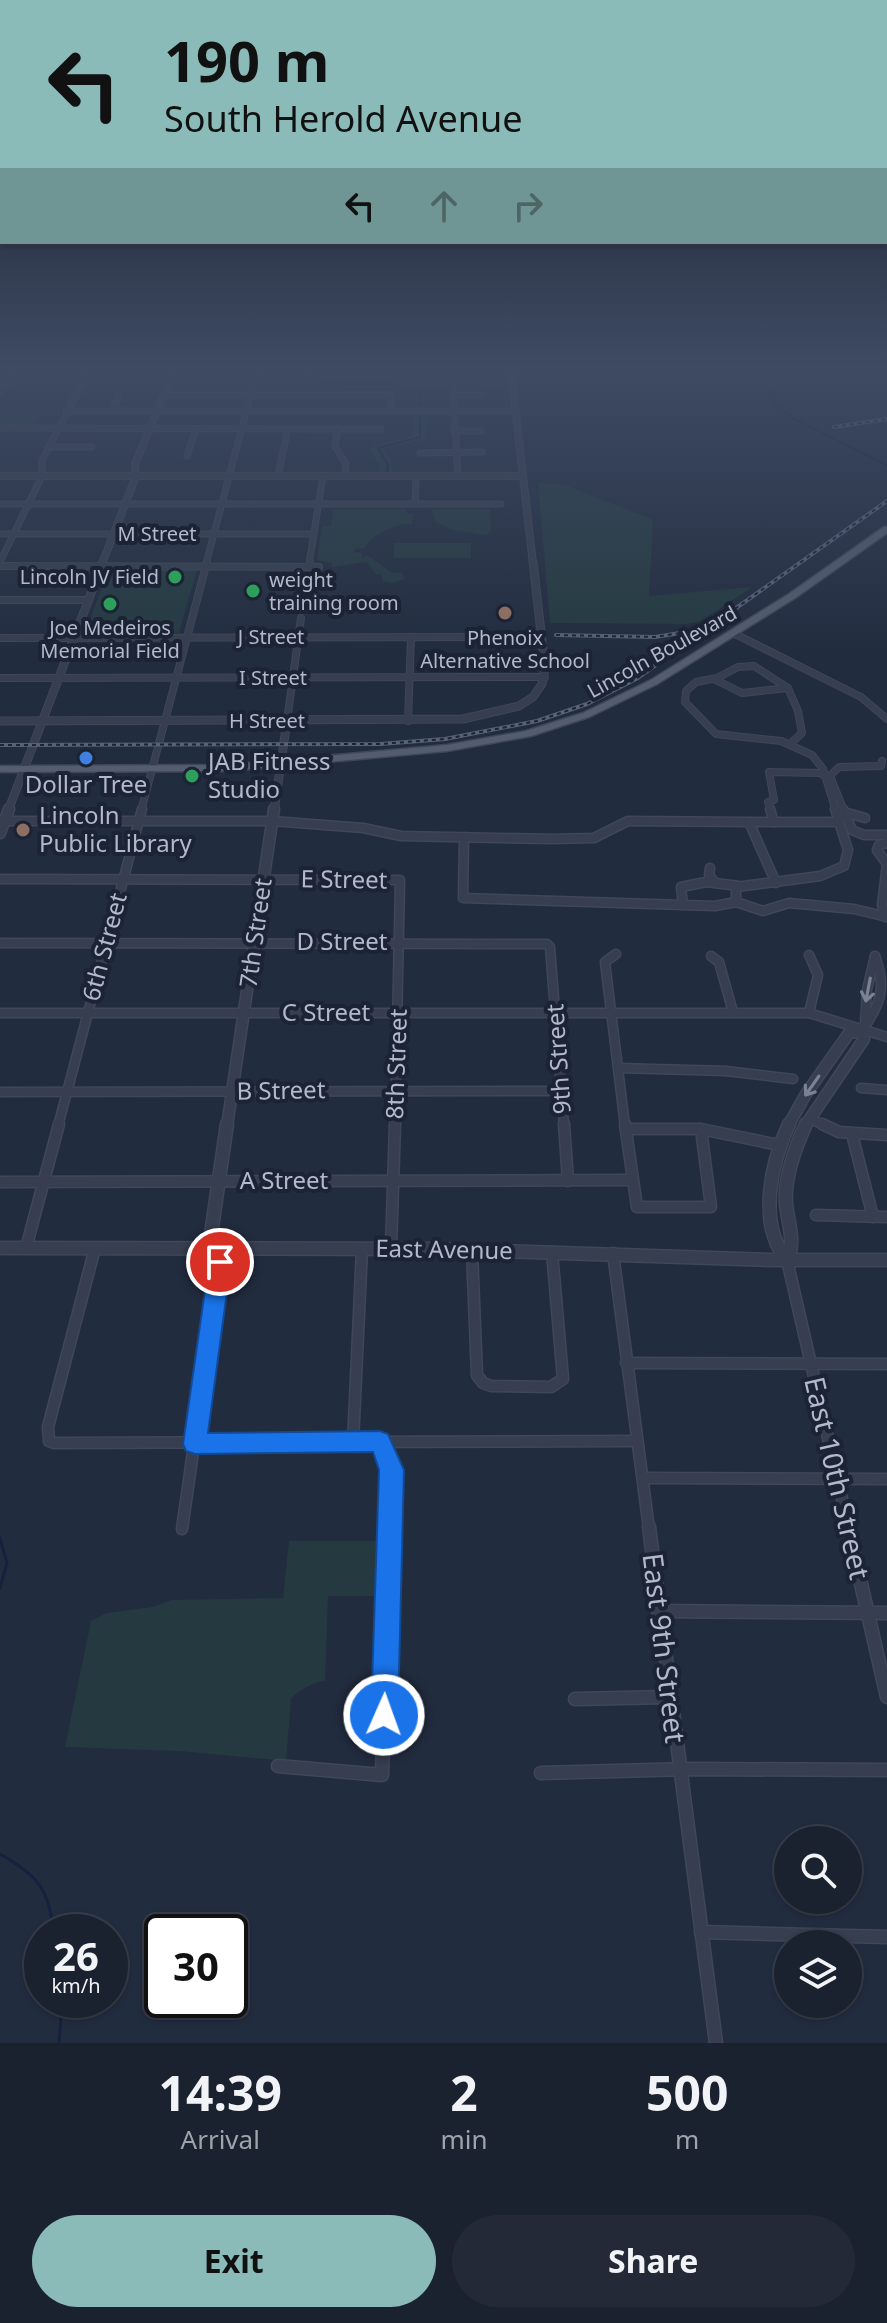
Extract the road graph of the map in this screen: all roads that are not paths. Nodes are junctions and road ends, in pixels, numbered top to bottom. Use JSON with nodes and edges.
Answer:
{"nodes":[{"id":1,"x":41,"y":465,"type":"edge"},
{"id":2,"x":135,"y":465,"type":"edge"},
{"id":3,"x":232,"y":465,"type":"edge"},
{"id":4,"x":280,"y":465,"type":"edge"},
{"id":5,"x":346,"y":465,"type":"edge"},
{"id":6,"x":457,"y":465,"type":"edge"},
{"id":7,"x":521,"y":465,"type":"edge"},
{"id":8,"x":0,"y":476,"type":"edge"},
{"id":9,"x":42,"y":476,"type":"junction"},
{"id":10,"x":136,"y":476,"type":"junction"},
{"id":11,"x":229,"y":476,"type":"junction"},
{"id":12,"x":278,"y":476,"type":"junction"},
{"id":13,"x":323,"y":476,"type":"junction"},
{"id":14,"x":345,"y":476,"type":"junction"},
{"id":15,"x":416,"y":476,"type":"junction"},
{"id":16,"x":458,"y":476,"type":"junction"},
{"id":17,"x":522,"y":476,"type":"junction"},
{"id":18,"x":0,"y":504,"type":"edge"},
{"id":19,"x":29,"y":504,"type":"junction"},
{"id":20,"x":126,"y":504,"type":"junction"},
{"id":21,"x":222,"y":504,"type":"junction"},
{"id":22,"x":318,"y":504,"type":"junction"},
{"id":23,"x":415,"y":504,"type":"junction"},
{"id":24,"x":501,"y":504,"type":"dead end"},
{"id":25,"x":887,"y":529,"type":"edge"},
{"id":26,"x":0,"y":534,"type":"edge"},
{"id":27,"x":14,"y":534,"type":"junction"},
{"id":28,"x":114,"y":534,"type":"junction"},
{"id":29,"x":214,"y":534,"type":"junction"},
{"id":30,"x":314,"y":534,"type":"junction"},
{"id":31,"x":0,"y":564,"type":"edge"},
{"id":32,"x":102,"y":566,"type":"junction"},
{"id":33,"x":206,"y":566,"type":"junction"},
{"id":34,"x":309,"y":566,"type":"junction"},
{"id":35,"x":319,"y":567,"type":"dead end"},
{"id":36,"x":0,"y":600,"type":"edge"},
{"id":37,"x":89,"y":600,"type":"junction"},
{"id":38,"x":301,"y":618,"type":"dead end"},
{"id":39,"x":735,"y":634,"type":"junction"},
{"id":40,"x":187,"y":637,"type":"junction"},
{"id":41,"x":411,"y":637,"type":"junction"},
{"id":42,"x":542,"y":637,"type":"junction"},
{"id":43,"x":0,"y":638,"type":"edge"},
{"id":44,"x":74,"y":638,"type":"junction"},
{"id":45,"x":299,"y":638,"type":"junction"},
{"id":46,"x":410,"y":677,"type":"junction"},
{"id":47,"x":545,"y":677,"type":"junction"},
{"id":48,"x":0,"y":678,"type":"edge"},
{"id":49,"x":59,"y":678,"type":"junction"},
{"id":50,"x":176,"y":678,"type":"junction"},
{"id":51,"x":293,"y":678,"type":"junction"},
{"id":52,"x":714,"y":679,"type":"junction"},
{"id":53,"x":788,"y":688,"type":"junction"},
{"id":54,"x":887,"y":719,"type":"edge"},
{"id":55,"x":0,"y":721,"type":"edge"},
{"id":56,"x":43,"y":721,"type":"junction"},
{"id":57,"x":164,"y":721,"type":"junction"},
{"id":58,"x":287,"y":721,"type":"junction"},
{"id":59,"x":408,"y":721,"type":"junction"},
{"id":60,"x":790,"y":744,"type":"junction"},
{"id":61,"x":882,"y":761,"type":"dead end"},
{"id":62,"x":280,"y":764,"type":"junction"},
{"id":63,"x":0,"y":769,"type":"edge"},
{"id":64,"x":24,"y":769,"type":"junction"},
{"id":65,"x":152,"y":769,"type":"junction"},
{"id":66,"x":828,"y":776,"type":"junction"},
{"id":67,"x":2,"y":821,"type":"edge"},
{"id":68,"x":138,"y":821,"type":"junction"},
{"id":69,"x":272,"y":821,"type":"junction"},
{"id":70,"x":749,"y":822,"type":"junction"},
{"id":71,"x":774,"y":822,"type":"junction"},
{"id":72,"x":839,"y":822,"type":"junction"},
{"id":73,"x":0,"y":833,"type":"edge"},
{"id":74,"x":887,"y":835,"type":"edge"},
{"id":75,"x":464,"y":837,"type":"junction"},
{"id":76,"x":887,"y":843,"type":"edge"},
{"id":77,"x":887,"y":864,"type":"edge"},
{"id":78,"x":710,"y":868,"type":"dead end"},
{"id":79,"x":0,"y":879,"type":"edge"},
{"id":80,"x":123,"y":879,"type":"junction"},
{"id":81,"x":263,"y":879,"type":"junction"},
{"id":82,"x":400,"y":880,"type":"joint"},
{"id":83,"x":715,"y":883,"type":"junction"},
{"id":84,"x":776,"y":883,"type":"junction"},
{"id":85,"x":688,"y":887,"type":"junction"},
{"id":86,"x":739,"y":887,"type":"junction"},
{"id":87,"x":736,"y":902,"type":"junction"},
{"id":88,"x":683,"y":905,"type":"junction"},
{"id":89,"x":694,"y":905,"type":"junction"},
{"id":90,"x":886,"y":917,"type":"edge"},
{"id":91,"x":106,"y":942,"type":"junction"},
{"id":92,"x":254,"y":942,"type":"junction"},
{"id":93,"x":0,"y":943,"type":"edge"},
{"id":94,"x":401,"y":943,"type":"junction"},
{"id":95,"x":540,"y":943,"type":"joint"},
{"id":96,"x":616,"y":954,"type":"dead end"},
{"id":97,"x":809,"y":955,"type":"dead end"},
{"id":98,"x":711,"y":956,"type":"dead end"},
{"id":99,"x":875,"y":956,"type":"junction"},
{"id":100,"x":887,"y":957,"type":"edge"},
{"id":101,"x":555,"y":1012,"type":"junction"},
{"id":102,"x":612,"y":1012,"type":"junction"},
{"id":103,"x":733,"y":1012,"type":"junction"},
{"id":104,"x":0,"y":1013,"type":"edge"},
{"id":105,"x":88,"y":1013,"type":"junction"},
{"id":106,"x":244,"y":1013,"type":"junction"},
{"id":107,"x":399,"y":1013,"type":"junction"},
{"id":108,"x":809,"y":1013,"type":"junction"},
{"id":109,"x":863,"y":1028,"type":"junction"},
{"id":110,"x":885,"y":1036,"type":"edge"},
{"id":111,"x":618,"y":1068,"type":"junction"},
{"id":112,"x":793,"y":1079,"type":"dead end"},
{"id":113,"x":861,"y":1088,"type":"dead end"},
{"id":114,"x":887,"y":1090,"type":"edge"},
{"id":115,"x":232,"y":1091,"type":"junction"},
{"id":116,"x":396,"y":1091,"type":"junction"},
{"id":117,"x":561,"y":1091,"type":"junction"},
{"id":118,"x":0,"y":1092,"type":"edge"},
{"id":119,"x":67,"y":1092,"type":"junction"},
{"id":120,"x":810,"y":1119,"type":"junction"},
{"id":121,"x":626,"y":1129,"type":"junction"},
{"id":122,"x":701,"y":1129,"type":"junction"},
{"id":123,"x":852,"y":1134,"type":"junction"},
{"id":124,"x":887,"y":1135,"type":"edge"},
{"id":125,"x":779,"y":1145,"type":"junction"},
{"id":126,"x":789,"y":1168,"type":"junction"},
{"id":127,"x":629,"y":1180,"type":"junction"},
{"id":128,"x":44,"y":1181,"type":"junction"},
{"id":129,"x":219,"y":1181,"type":"junction"},
{"id":130,"x":393,"y":1181,"type":"junction"},
{"id":131,"x":568,"y":1181,"type":"junction"},
{"id":132,"x":0,"y":1182,"type":"edge"},
{"id":133,"x":816,"y":1215,"type":"dead end"},
{"id":134,"x":873,"y":1217,"type":"junction"},
{"id":135,"x":887,"y":1217,"type":"edge"},
{"id":136,"x":0,"y":1248,"type":"edge"},
{"id":137,"x":26,"y":1248,"type":"junction"},
{"id":138,"x":95,"y":1248,"type":"junction"},
{"id":139,"x":216,"y":1248,"type":"junction"},
{"id":140,"x":777,"y":1248,"type":"junction"},
{"id":141,"x":362,"y":1249,"type":"junction"},
{"id":142,"x":391,"y":1249,"type":"junction"},
{"id":143,"x":472,"y":1252,"type":"junction"},
{"id":144,"x":552,"y":1252,"type":"junction"},
{"id":145,"x":613,"y":1253,"type":"junction"},
{"id":146,"x":790,"y":1254,"type":"junction"},
{"id":147,"x":769,"y":1260,"type":"junction"},
{"id":148,"x":887,"y":1260,"type":"edge"},
{"id":149,"x":626,"y":1363,"type":"junction"},
{"id":150,"x":811,"y":1364,"type":"junction"},
{"id":151,"x":887,"y":1364,"type":"edge"},
{"id":152,"x":380,"y":1441,"type":"junction"},
{"id":153,"x":635,"y":1441,"type":"junction"},
{"id":154,"x":353,"y":1442,"type":"junction"},
{"id":155,"x":195,"y":1444,"type":"junction"},
{"id":156,"x":643,"y":1478,"type":"junction"},
{"id":157,"x":837,"y":1479,"type":"junction"},
{"id":158,"x":887,"y":1479,"type":"edge"},
{"id":159,"x":182,"y":1529,"type":"dead end"},
{"id":160,"x":658,"y":1611,"type":"junction"},
{"id":161,"x":868,"y":1613,"type":"junction"},
{"id":162,"x":887,"y":1613,"type":"edge"},
{"id":163,"x":669,"y":1697,"type":"junction"},
{"id":164,"x":887,"y":1697,"type":"edge"},
{"id":165,"x":575,"y":1699,"type":"dead end"},
{"id":166,"x":278,"y":1766,"type":"dead end"},
{"id":167,"x":680,"y":1770,"type":"junction"},
{"id":168,"x":887,"y":1770,"type":"edge"},
{"id":169,"x":541,"y":1773,"type":"dead end"},
{"id":170,"x":701,"y":1932,"type":"junction"},
{"id":171,"x":887,"y":1937,"type":"edge"},
{"id":172,"x":716,"y":2043,"type":"edge"}],
"edges":[{"from":1,"to":9,"type":"street"},
{"from":2,"to":10,"type":"street"},
{"from":3,"to":11,"type":"street","name":"6th Street"},
{"from":4,"to":12,"type":"street"},
{"from":5,"to":14,"type":"street"},
{"from":6,"to":16,"type":"street"},
{"from":7,"to":17,"type":"street"},
{"from":8,"to":9,"type":"street"},
{"from":9,"to":10,"type":"street"},
{"from":9,"to":19,"type":"street"},
{"from":10,"to":11,"type":"street"},
{"from":10,"to":20,"type":"street"},
{"from":11,"to":12,"type":"street"},
{"from":11,"to":21,"type":"street","name":"6th Street"},
{"from":12,"to":13,"type":"street"},
{"from":13,"to":14,"type":"street"},
{"from":13,"to":22,"type":"street"},
{"from":14,"to":15,"type":"street"},
{"from":15,"to":16,"type":"street"},
{"from":15,"to":23,"type":"street"},
{"from":16,"to":17,"type":"street"},
{"from":17,"to":42,"type":"street"},
{"from":18,"to":19,"type":"street"},
{"from":19,"to":20,"type":"street"},
{"from":19,"to":27,"type":"street"},
{"from":20,"to":21,"type":"street"},
{"from":20,"to":28,"type":"street"},
{"from":21,"to":22,"type":"street"},
{"from":21,"to":29,"type":"street","name":"6th Street"},
{"from":22,"to":23,"type":"street"},
{"from":22,"to":30,"type":"street"},
{"from":23,"to":24,"type":"street"},
{"from":25,"to":39,"type":"main road","name":"Lincoln Boulevard"},
{"from":26,"to":27,"type":"street","name":"M Street"},
{"from":27,"to":28,"type":"street","name":"M Street"},
{"from":27,"to":31,"type":"street"},
{"from":28,"to":29,"type":"street","name":"M Street"},
{"from":28,"to":32,"type":"street"},
{"from":29,"to":30,"type":"street","name":"M Street"},
{"from":29,"to":33,"type":"street","name":"6th Street"},
{"from":30,"to":34,"type":"street"},
{"from":31,"to":32,"type":"street"},
{"from":32,"to":33,"type":"street"},
{"from":32,"to":37,"type":"street"},
{"from":33,"to":34,"type":"street"},
{"from":33,"to":40,"type":"street","name":"6th Street"},
{"from":34,"to":35,"type":"street"},
{"from":36,"to":37,"type":"street"},
{"from":37,"to":44,"type":"street"},
{"from":38,"to":45,"type":"street","name":"7th Street"},
{"from":39,"to":54,"type":"street"},
{"from":39,"to":62,"type":"main road","name":"Lincoln Boulevard"},
{"from":40,"to":44,"type":"street","name":"J Street"},
{"from":40,"to":45,"type":"street","name":"J Street"},
{"from":40,"to":50,"type":"street","name":"6th Street"},
{"from":41,"to":42,"type":"street","name":"J Street"},
{"from":41,"to":45,"type":"street","name":"J Street"},
{"from":41,"to":46,"type":"street"},
{"from":42,"to":47,"type":"street"},
{"from":43,"to":44,"type":"street","name":"J Street"},
{"from":44,"to":49,"type":"street"},
{"from":45,"to":51,"type":"street","name":"7th Street"},
{"from":46,"to":47,"type":"street","name":"I Street"},
{"from":46,"to":51,"type":"street","name":"I Street"},
{"from":46,"to":59,"type":"street"},
{"from":47,"to":59,"type":"street","name":"H Street"},
{"from":48,"to":49,"type":"street","name":"I Street"},
{"from":49,"to":50,"type":"street","name":"I Street"},
{"from":49,"to":56,"type":"street"},
{"from":50,"to":51,"type":"street","name":"I Street"},
{"from":50,"to":57,"type":"street","name":"6th Street"},
{"from":51,"to":58,"type":"street","name":"7th Street"},
{"from":52,"to":53,"type":"street"},
{"from":52,"to":53,"type":"street"},
{"from":52,"to":60,"type":"street"},
{"from":53,"to":60,"type":"street"},
{"from":55,"to":56,"type":"street","name":"H Street"},
{"from":56,"to":57,"type":"street","name":"H Street"},
{"from":56,"to":64,"type":"street"},
{"from":57,"to":58,"type":"street","name":"H Street"},
{"from":57,"to":65,"type":"street","name":"6th Street"},
{"from":58,"to":59,"type":"street","name":"H Street"},
{"from":58,"to":62,"type":"street","name":"7th Street"},
{"from":60,"to":66,"type":"street"},
{"from":61,"to":66,"type":"street"},
{"from":62,"to":65,"type":"main road","name":"Lincoln Boulevard"},
{"from":62,"to":69,"type":"street","name":"7th Street"},
{"from":63,"to":64,"type":"main road","name":"Lincoln Boulevard"},
{"from":64,"to":65,"type":"main road","name":"Lincoln Boulevard"},
{"from":64,"to":67,"type":"street"},
{"from":65,"to":68,"type":"street","name":"6th Street"},
{"from":66,"to":71,"type":"street"},
{"from":66,"to":72,"type":"street"},
{"from":66,"to":74,"type":"street"},
{"from":67,"to":68,"type":"street"},
{"from":67,"to":73,"type":"street"},
{"from":68,"to":69,"type":"street"},
{"from":68,"to":80,"type":"street","name":"6th Street"},
{"from":69,"to":75,"type":"street"},
{"from":69,"to":81,"type":"street","name":"7th Street"},
{"from":70,"to":71,"type":"street"},
{"from":70,"to":75,"type":"street"},
{"from":70,"to":84,"type":"street"},
{"from":71,"to":72,"type":"street"},
{"from":72,"to":84,"type":"street"},
{"from":75,"to":88,"type":"street"},
{"from":76,"to":77,"type":"street"},
{"from":77,"to":90,"type":"street"},
{"from":78,"to":83,"type":"street"},
{"from":79,"to":80,"type":"street","name":"E Street"},
{"from":80,"to":81,"type":"street","name":"E Street"},
{"from":80,"to":91,"type":"street","name":"6th Street"},
{"from":81,"to":82,"type":"street","name":"E Street"},
{"from":81,"to":92,"type":"street","name":"7th Street"},
{"from":82,"to":94,"type":"street","name":"8th Street"},
{"from":83,"to":85,"type":"street"},
{"from":83,"to":86,"type":"street"},
{"from":84,"to":86,"type":"street"},
{"from":85,"to":88,"type":"street"},
{"from":85,"to":89,"type":"street"},
{"from":86,"to":87,"type":"street"},
{"from":87,"to":89,"type":"street"},
{"from":87,"to":90,"type":"street"},
{"from":88,"to":89,"type":"street"},
{"from":91,"to":92,"type":"street","name":"D Street"},
{"from":91,"to":93,"type":"street","name":"D Street"},
{"from":91,"to":105,"type":"street","name":"6th Street"},
{"from":92,"to":94,"type":"street","name":"D Street"},
{"from":92,"to":106,"type":"street","name":"7th Street"},
{"from":94,"to":95,"type":"street","name":"D Street"},
{"from":94,"to":107,"type":"street","name":"8th Street"},
{"from":95,"to":101,"type":"street","name":"9th Street"},
{"from":96,"to":102,"type":"street"},
{"from":97,"to":108,"type":"street"},
{"from":98,"to":103,"type":"street"},
{"from":99,"to":100,"type":"street"},
{"from":99,"to":109,"type":"street","one_way":true},
{"from":99,"to":109,"type":"street"},
{"from":101,"to":102,"type":"street","name":"C Street"},
{"from":101,"to":107,"type":"street","name":"C Street"},
{"from":101,"to":117,"type":"street","name":"9th Street"},
{"from":102,"to":103,"type":"street","name":"C Street"},
{"from":102,"to":111,"type":"street"},
{"from":103,"to":108,"type":"street","name":"C Street"},
{"from":104,"to":105,"type":"street","name":"C Street"},
{"from":105,"to":106,"type":"street","name":"C Street"},
{"from":105,"to":119,"type":"street","name":"6th Street"},
{"from":106,"to":107,"type":"street","name":"C Street"},
{"from":106,"to":115,"type":"street","name":"7th Street"},
{"from":107,"to":116,"type":"street","name":"8th Street"},
{"from":108,"to":109,"type":"street","name":"C Street"},
{"from":109,"to":110,"type":"street"},
{"from":109,"to":120,"type":"street"},
{"from":109,"to":125,"type":"street","one_way":true},
{"from":111,"to":112,"type":"street"},
{"from":111,"to":121,"type":"street"},
{"from":113,"to":114,"type":"street"},
{"from":115,"to":116,"type":"street","name":"B Street"},
{"from":115,"to":119,"type":"street","name":"B Street"},
{"from":115,"to":129,"type":"street","name":"7th Street"},
{"from":116,"to":117,"type":"street","name":"B Street"},
{"from":116,"to":130,"type":"street","name":"8th Street"},
{"from":117,"to":131,"type":"street","name":"9th Street"},
{"from":118,"to":119,"type":"street","name":"B Street"},
{"from":119,"to":128,"type":"street","name":"6th Street"},
{"from":120,"to":123,"type":"street"},
{"from":120,"to":126,"type":"street"},
{"from":121,"to":122,"type":"street"},
{"from":121,"to":127,"type":"street"},
{"from":122,"to":125,"type":"street"},
{"from":122,"to":127,"type":"street"},
{"from":123,"to":124,"type":"street"},
{"from":123,"to":134,"type":"street"},
{"from":125,"to":126,"type":"street"},
{"from":125,"to":140,"type":"street"},
{"from":126,"to":146,"type":"street"},
{"from":127,"to":131,"type":"street","name":"A Street"},
{"from":128,"to":129,"type":"street","name":"A Street"},
{"from":128,"to":132,"type":"street","name":"A Street"},
{"from":128,"to":137,"type":"street","name":"6th Street"},
{"from":129,"to":130,"type":"street","name":"A Street"},
{"from":129,"to":139,"type":"street","name":"7th Street"},
{"from":130,"to":131,"type":"street","name":"A Street"},
{"from":130,"to":142,"type":"street","name":"8th Street"},
{"from":133,"to":134,"type":"street"},
{"from":134,"to":135,"type":"street"},
{"from":136,"to":137,"type":"street","name":"East Avenue"},
{"from":137,"to":138,"type":"street","name":"East Avenue"},
{"from":138,"to":139,"type":"street","name":"East Avenue"},
{"from":138,"to":155,"type":"street"},
{"from":139,"to":141,"type":"street","name":"East Avenue"},
{"from":139,"to":155,"type":"street"},
{"from":140,"to":146,"type":"street"},
{"from":140,"to":147,"type":"street"},
{"from":141,"to":142,"type":"street","name":"East Avenue"},
{"from":141,"to":154,"type":"street"},
{"from":142,"to":143,"type":"street","name":"East Avenue"},
{"from":143,"to":144,"type":"street","name":"East Avenue"},
{"from":143,"to":144,"type":"street"},
{"from":144,"to":145,"type":"street","name":"East Avenue"},
{"from":145,"to":147,"type":"street","name":"East Avenue"},
{"from":145,"to":149,"type":"street","name":"East 9th Street"},
{"from":146,"to":147,"type":"street","name":"East Avenue"},
{"from":146,"to":148,"type":"street","name":"East Avenue"},
{"from":146,"to":150,"type":"street","name":"East 10th Street"},
{"from":149,"to":150,"type":"street"},
{"from":149,"to":153,"type":"street","name":"East 9th Street"},
{"from":150,"to":151,"type":"street"},
{"from":150,"to":157,"type":"street","name":"East 10th Street"},
{"from":152,"to":153,"type":"street"},
{"from":152,"to":154,"type":"street"},
{"from":152,"to":166,"type":"street"},
{"from":153,"to":156,"type":"street","name":"East 9th Street"},
{"from":154,"to":155,"type":"street"},
{"from":155,"to":159,"type":"street"},
{"from":156,"to":157,"type":"street"},
{"from":156,"to":160,"type":"street","name":"East 9th Street"},
{"from":157,"to":158,"type":"street"},
{"from":157,"to":161,"type":"street","name":"East 10th Street"},
{"from":160,"to":161,"type":"street"},
{"from":160,"to":163,"type":"street","name":"East 9th Street"},
{"from":161,"to":162,"type":"street"},
{"from":161,"to":164,"type":"street","name":"East 10th Street"},
{"from":163,"to":165,"type":"street"},
{"from":163,"to":167,"type":"street","name":"East 9th Street"},
{"from":167,"to":168,"type":"street"},
{"from":167,"to":169,"type":"street"},
{"from":167,"to":170,"type":"street","name":"East 9th Street"},
{"from":170,"to":171,"type":"street"},
{"from":170,"to":172,"type":"street","name":"East 9th Street"}]}
